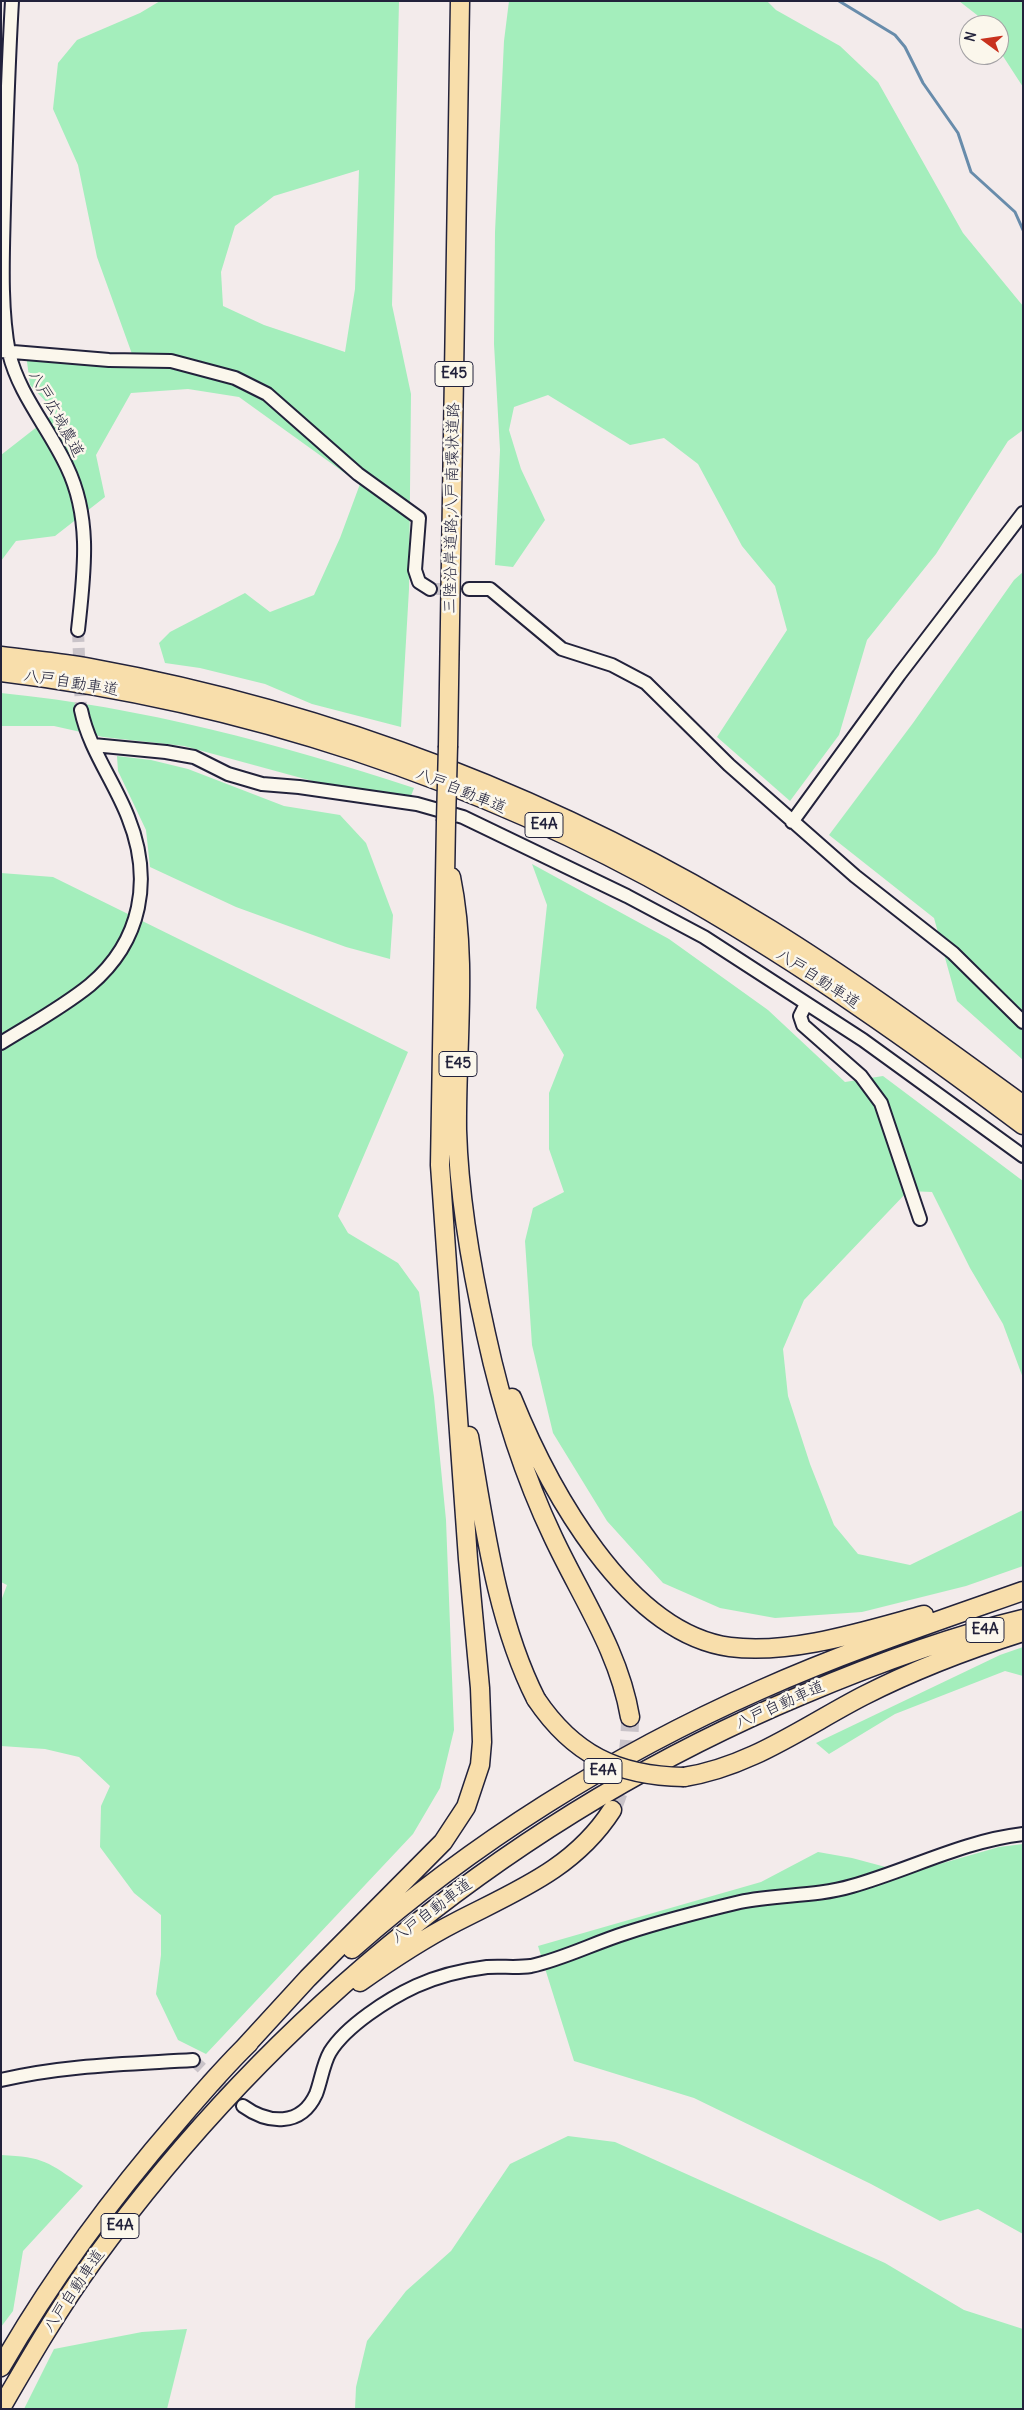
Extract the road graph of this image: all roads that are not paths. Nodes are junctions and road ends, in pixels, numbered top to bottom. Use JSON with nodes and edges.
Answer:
{"nodes":[{"id":1,"x":12,"y":1,"type":"edge"},
{"id":2,"x":460,"y":1,"type":"edge"},
{"id":3,"x":5,"y":352,"type":"edge"},
{"id":4,"x":1023,"y":514,"type":"edge"},
{"id":5,"x":430,"y":589,"type":"dead end"},
{"id":6,"x":469,"y":589,"type":"tunnel mouth"},
{"id":7,"x":78,"y":630,"type":"tunnel mouth"},
{"id":8,"x":1,"y":656,"type":"edge"},
{"id":9,"x":1,"y":672,"type":"edge"},
{"id":10,"x":81,"y":710,"type":"tunnel mouth"},
{"id":11,"x":93,"y":745,"type":"junction"},
{"id":12,"x":792,"y":822,"type":"junction"},
{"id":13,"x":446,"y":827,"type":"junction"},
{"id":14,"x":806,"y":1004,"type":"junction"},
{"id":15,"x":1023,"y":1022,"type":"edge"},
{"id":16,"x":1,"y":1043,"type":"edge"},
{"id":17,"x":1023,"y":1106,"type":"edge"},
{"id":18,"x":1023,"y":1124,"type":"edge"},
{"id":19,"x":1023,"y":1156,"type":"edge"},
{"id":20,"x":920,"y":1219,"type":"dead end"},
{"id":21,"x":448,"y":1284,"type":"junction"},
{"id":22,"x":478,"y":1294,"type":"junction"},
{"id":23,"x":1023,"y":1589,"type":"edge"},
{"id":24,"x":1023,"y":1619,"type":"edge"},
{"id":25,"x":1023,"y":1632,"type":"edge"},
{"id":26,"x":630,"y":1717,"type":"tunnel mouth"},
{"id":27,"x":612,"y":1810,"type":"tunnel mouth"},
{"id":28,"x":1023,"y":1834,"type":"edge"},
{"id":29,"x":242,"y":2050,"type":"junction"},
{"id":30,"x":193,"y":2060,"type":"dead end"},
{"id":31,"x":262,"y":2061,"type":"junction"},
{"id":32,"x":1,"y":2080,"type":"edge"},
{"id":33,"x":243,"y":2106,"type":"tunnel mouth"},
{"id":34,"x":1,"y":2367,"type":"edge"},
{"id":35,"x":1,"y":2408,"type":"edge"}],
"edges":[{"from":1,"to":3,"type":"street","name":"八戸広域農道"},
{"from":2,"to":13,"type":"highway","name":"三陸沿岸道路;八戸南環状道路","number":"E45","bridge":true},
{"from":3,"to":5,"type":"street"},
{"from":3,"to":7,"type":"street","name":"八戸広域農道"},
{"from":4,"to":12,"type":"street"},
{"from":6,"to":12,"type":"street"},
{"from":8,"to":17,"type":"highway","name":"八戸自動車道","number":"E4A"},
{"from":9,"to":18,"type":"highway","name":"八戸自動車道","number":"E4A"},
{"from":10,"to":11,"type":"street"},
{"from":11,"to":14,"type":"street"},
{"from":11,"to":16,"type":"street"},
{"from":12,"to":15,"type":"street"},
{"from":13,"to":21,"type":"highway","name":"三陸沿岸道路;八戸南環状道路","number":"E45"},
{"from":13,"to":22,"type":"highway","name":"三陸沿岸道路;八戸南環状道路","number":"E45"},
{"from":14,"to":19,"type":"street"},
{"from":14,"to":20,"type":"street"},
{"from":21,"to":25,"type":"highway","bridge":true},
{"from":21,"to":29,"type":"highway"},
{"from":22,"to":23,"type":"highway"},
{"from":22,"to":26,"type":"highway"},
{"from":23,"to":29,"type":"highway","name":"八戸自動車道","number":"E4A"},
{"from":24,"to":31,"type":"highway","name":"八戸自動車道","number":"E4A"},
{"from":27,"to":31,"type":"highway"},
{"from":28,"to":33,"type":"street"},
{"from":29,"to":34,"type":"highway","name":"八戸自動車道","number":"E4A"},
{"from":30,"to":32,"type":"street"},
{"from":31,"to":35,"type":"highway","name":"八戸自動車道","number":"E4A"}]}
